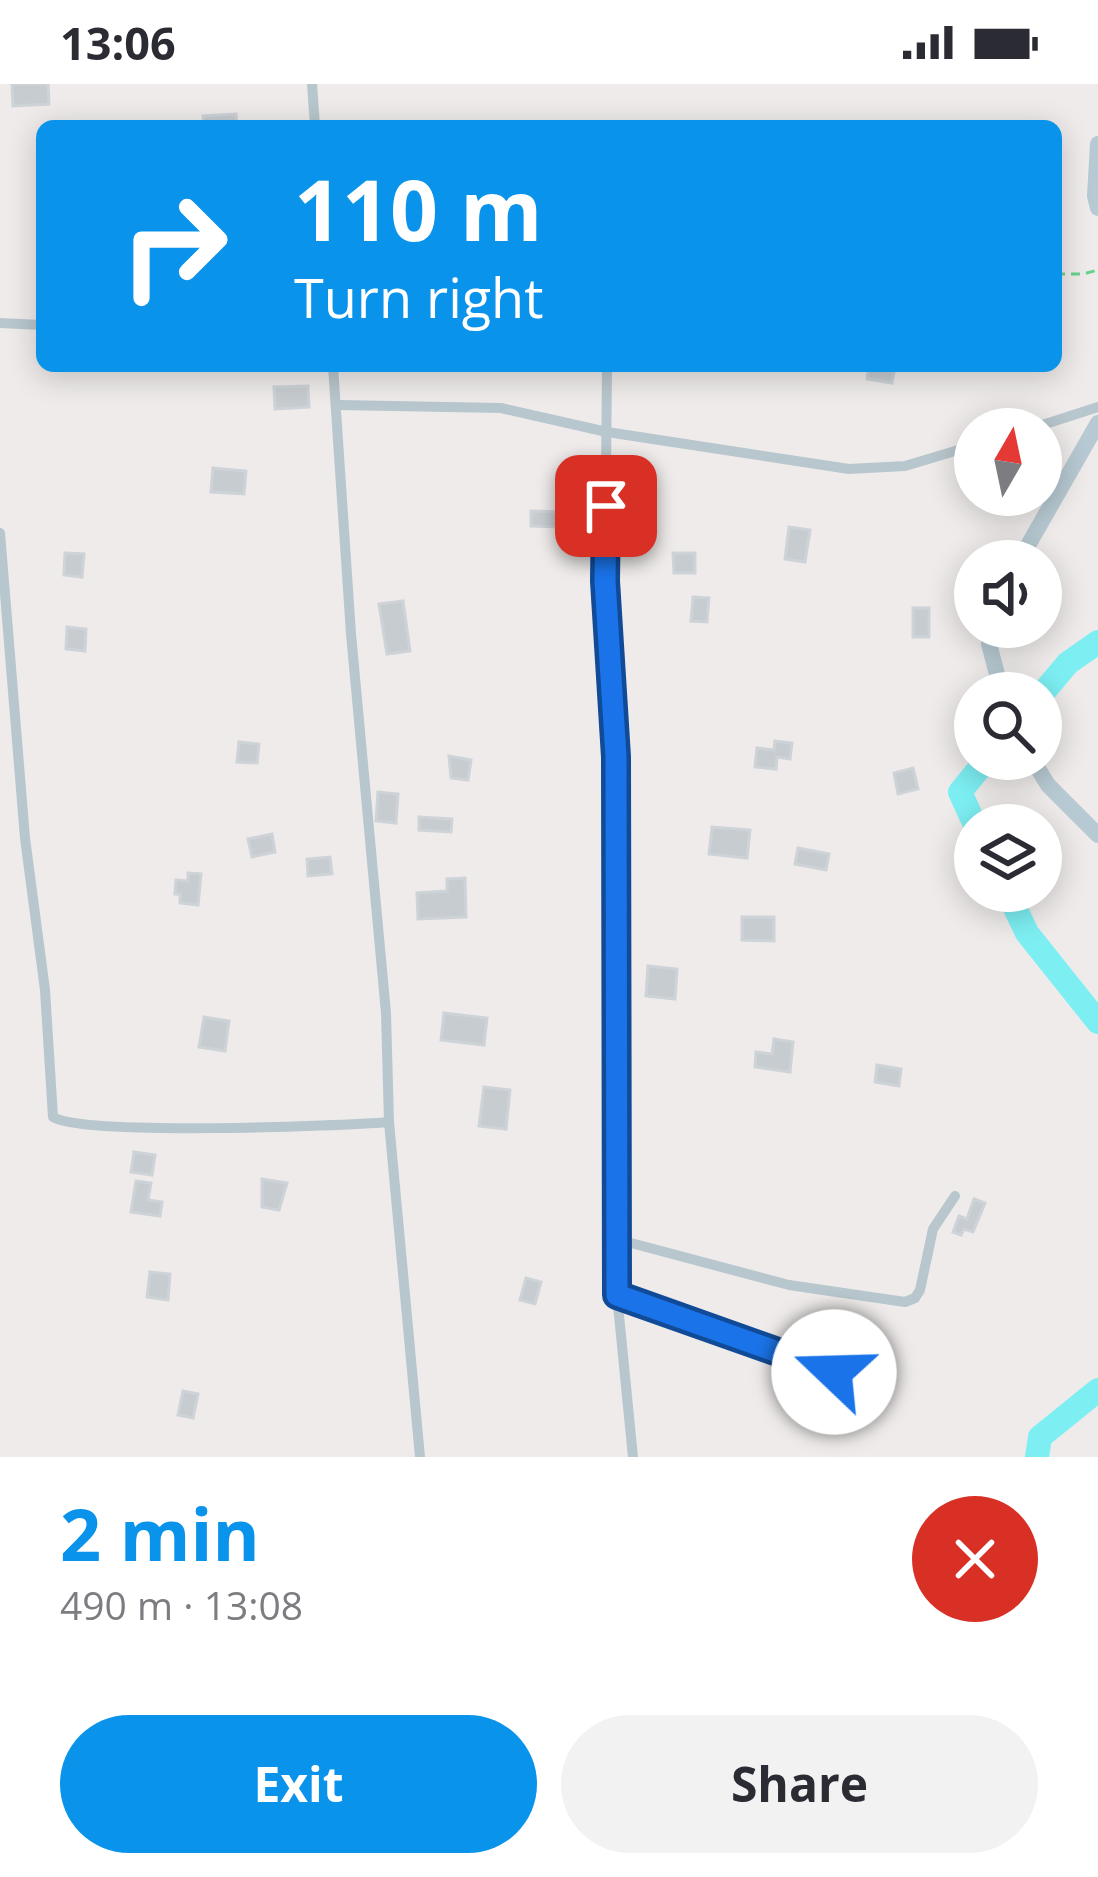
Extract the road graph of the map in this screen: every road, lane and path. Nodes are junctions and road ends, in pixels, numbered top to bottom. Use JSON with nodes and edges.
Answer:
{"nodes":[{"id":1,"x":313,"y":84,"type":"edge"},
{"id":2,"x":315,"y":120,"type":"edge"},
{"id":3,"x":1098,"y":144,"type":"edge"},
{"id":4,"x":1098,"y":208,"type":"edge"},
{"id":5,"x":1098,"y":270,"type":"edge"},
{"id":6,"x":1062,"y":274,"type":"edge"},
{"id":7,"x":0,"y":323,"type":"edge"},
{"id":8,"x":36,"y":325,"type":"edge"},
{"id":9,"x":334,"y":372,"type":"edge"},
{"id":10,"x":607,"y":372,"type":"edge"},
{"id":11,"x":337,"y":404,"type":"junction"},
{"id":12,"x":1098,"y":407,"type":"edge"},
{"id":13,"x":1062,"y":419,"type":"edge"},
{"id":14,"x":1098,"y":423,"type":"edge"},
{"id":15,"x":607,"y":432,"type":"junction"},
{"id":16,"x":954,"y":451,"type":"edge"},
{"id":17,"x":0,"y":533,"type":"edge"},
{"id":18,"x":1031,"y":540,"type":"edge"},
{"id":19,"x":4,"y":622,"type":"edge"},
{"id":20,"x":7,"y":704,"type":"edge"},
{"id":21,"x":1045,"y":780,"type":"edge"},
{"id":22,"x":1098,"y":835,"type":"edge"},
{"id":23,"x":389,"y":1122,"type":"junction"},
{"id":24,"x":956,"y":1196,"type":"dead end"},
{"id":25,"x":616,"y":1239,"type":"junction"},
{"id":26,"x":617,"y":1295,"type":"junction"},
{"id":27,"x":864,"y":1384,"type":"dead end"},
{"id":28,"x":420,"y":1457,"type":"edge"},
{"id":29,"x":633,"y":1457,"type":"edge"}],
"edges":[{"from":1,"to":2,"type":"street"},
{"from":3,"to":4,"type":"main road"},
{"from":5,"to":6,"type":"path"},
{"from":7,"to":8,"type":"street"},
{"from":9,"to":11,"type":"street"},
{"from":10,"to":15,"type":"street"},
{"from":11,"to":15,"type":"street"},
{"from":11,"to":23,"type":"street"},
{"from":12,"to":13,"type":"street"},
{"from":14,"to":18,"type":"main road"},
{"from":15,"to":16,"type":"street"},
{"from":15,"to":25,"type":"street"},
{"from":17,"to":19,"type":"street"},
{"from":19,"to":20,"type":"street"},
{"from":20,"to":23,"type":"street"},
{"from":21,"to":22,"type":"main road"},
{"from":23,"to":28,"type":"street"},
{"from":24,"to":25,"type":"street"},
{"from":25,"to":26,"type":"street"},
{"from":26,"to":27,"type":"street"},
{"from":26,"to":29,"type":"street"}]}
